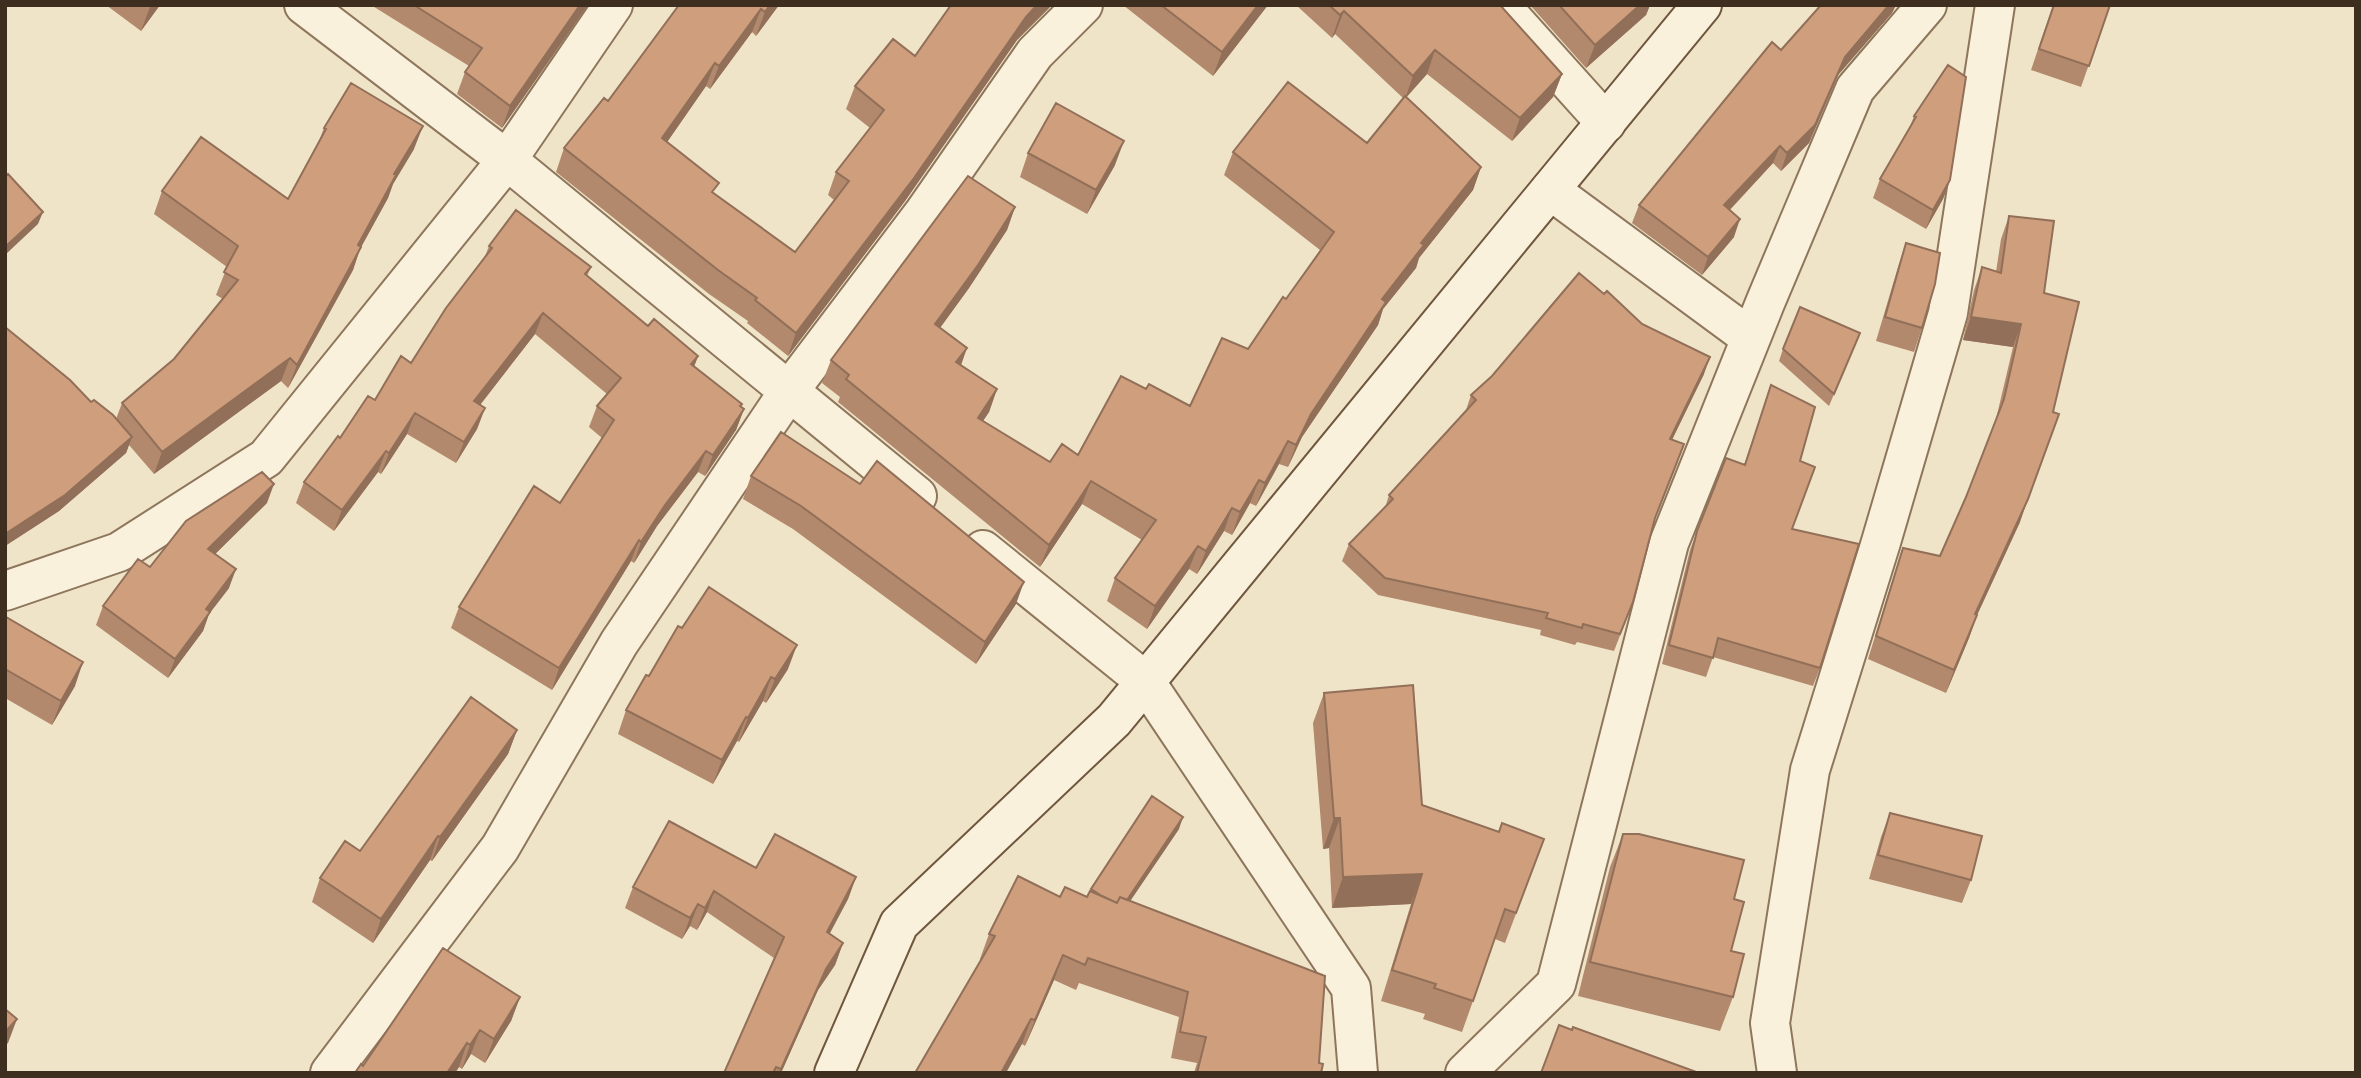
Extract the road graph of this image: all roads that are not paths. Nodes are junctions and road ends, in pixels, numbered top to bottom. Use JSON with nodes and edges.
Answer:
{"nodes":[{"id":1,"x":304,"y":5,"type":"edge"},
{"id":2,"x":613,"y":5,"type":"edge"},
{"id":3,"x":1083,"y":5,"type":"edge"},
{"id":4,"x":1500,"y":5,"type":"edge"},
{"id":5,"x":1702,"y":5,"type":"edge"},
{"id":6,"x":1927,"y":5,"type":"edge"},
{"id":7,"x":1994,"y":5,"type":"edge"},
{"id":8,"x":1606,"y":123,"type":"junction"},
{"id":9,"x":507,"y":160,"type":"junction"},
{"id":10,"x":1550,"y":190,"type":"junction"},
{"id":11,"x":1751,"y":338,"type":"junction"},
{"id":12,"x":789,"y":391,"type":"junction"},
{"id":13,"x":5,"y":591,"type":"edge"},
{"id":14,"x":1145,"y":681,"type":"junction"},
{"id":15,"x":330,"y":1073,"type":"edge"},
{"id":16,"x":834,"y":1073,"type":"edge"},
{"id":17,"x":1357,"y":1073,"type":"edge"},
{"id":18,"x":1465,"y":1073,"type":"edge"},
{"id":19,"x":1777,"y":1073,"type":"edge"}],
"edges":[{"from":1,"to":9,"type":"street"},
{"from":2,"to":9,"type":"street"},
{"from":3,"to":12,"type":"street"},
{"from":4,"to":8,"type":"street"},
{"from":5,"to":8,"type":"street"},
{"from":6,"to":11,"type":"street"},
{"from":7,"to":19,"type":"street"},
{"from":8,"to":10,"type":"street"},
{"from":9,"to":12,"type":"street"},
{"from":9,"to":13,"type":"street"},
{"from":10,"to":11,"type":"street"},
{"from":10,"to":14,"type":"street"},
{"from":11,"to":18,"type":"street"},
{"from":12,"to":14,"type":"street"},
{"from":12,"to":15,"type":"street"},
{"from":14,"to":16,"type":"street"},
{"from":14,"to":17,"type":"street"}]}
